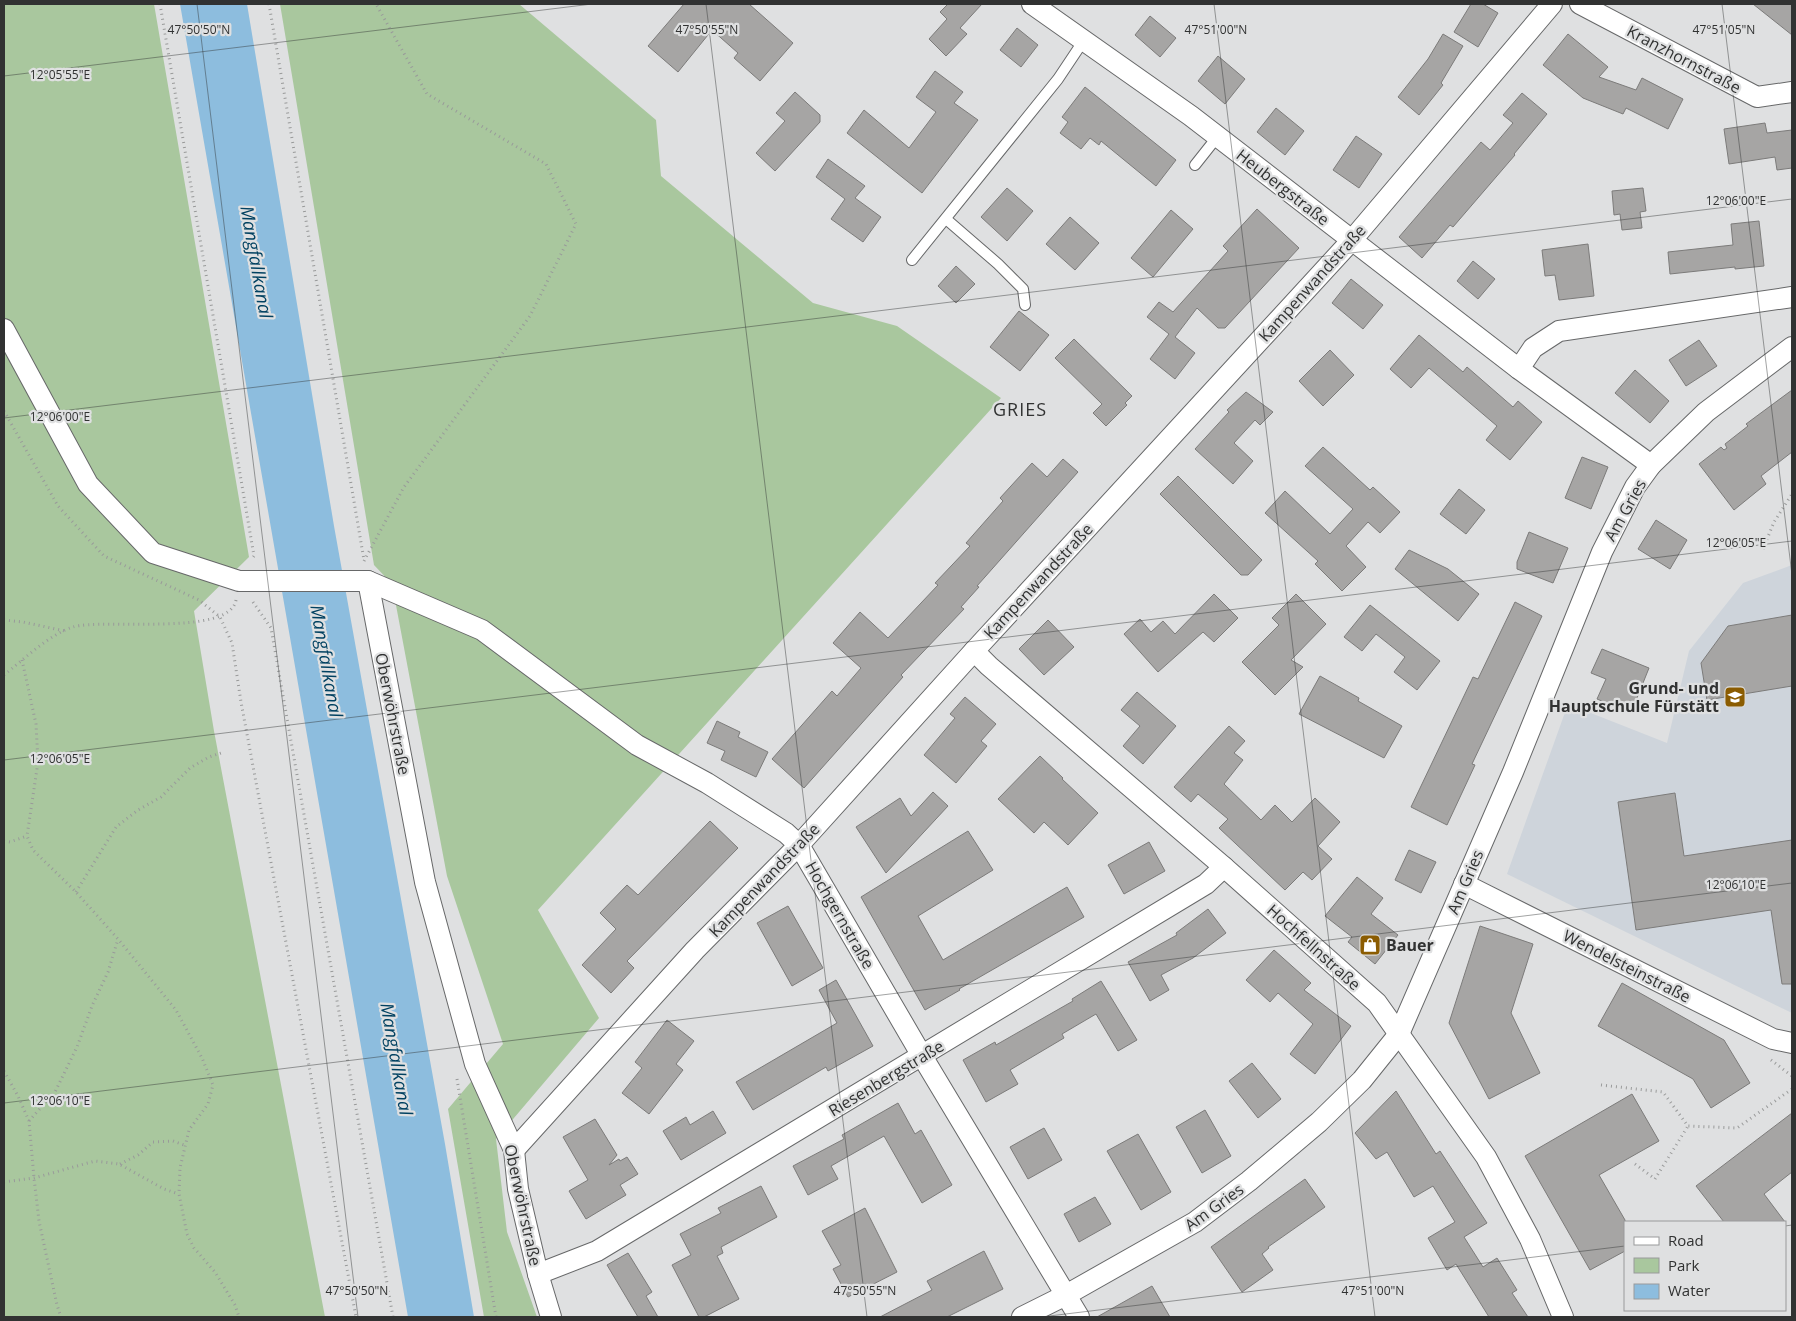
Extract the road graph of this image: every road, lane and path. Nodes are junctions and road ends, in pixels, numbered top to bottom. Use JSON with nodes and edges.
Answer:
{"nodes":[{"id":1,"x":160,"y":4,"type":"edge"},
{"id":2,"x":269,"y":4,"type":"edge"},
{"id":3,"x":376,"y":4,"type":"edge"},
{"id":4,"x":1032,"y":4,"type":"edge"},
{"id":5,"x":1552,"y":4,"type":"edge"},
{"id":6,"x":1580,"y":4,"type":"edge"},
{"id":7,"x":1084,"y":40,"type":"junction"},
{"id":8,"x":1792,"y":92,"type":"edge"},
{"id":9,"x":1218,"y":136,"type":"junction"},
{"id":10,"x":1195,"y":165,"type":"dead end"},
{"id":11,"x":946,"y":218,"type":"junction"},
{"id":12,"x":1352,"y":240,"type":"junction"},
{"id":13,"x":912,"y":260,"type":"dead end"},
{"id":14,"x":1792,"y":297,"type":"edge"},
{"id":15,"x":1025,"y":305,"type":"dead end"},
{"id":16,"x":4,"y":329,"type":"edge"},
{"id":17,"x":1792,"y":347,"type":"edge"},
{"id":18,"x":1519,"y":369,"type":"junction"},
{"id":19,"x":1651,"y":465,"type":"junction"},
{"id":20,"x":1792,"y":494,"type":"edge"},
{"id":21,"x":1763,"y":549,"type":"dead end"},
{"id":22,"x":364,"y":562,"type":"junction"},
{"id":23,"x":239,"y":581,"type":"junction"},
{"id":24,"x":362,"y":581,"type":"junction"},
{"id":25,"x":4,"y":620,"type":"edge"},
{"id":26,"x":66,"y":631,"type":"junction"},
{"id":27,"x":974,"y":651,"type":"junction"},
{"id":28,"x":22,"y":660,"type":"junction"},
{"id":29,"x":4,"y":675,"type":"edge"},
{"id":30,"x":224,"y":752,"type":"dead end"},
{"id":31,"x":27,"y":836,"type":"junction"},
{"id":32,"x":4,"y":842,"type":"edge"},
{"id":33,"x":799,"y":845,"type":"junction"},
{"id":34,"x":1224,"y":867,"type":"junction"},
{"id":35,"x":1464,"y":884,"type":"junction"},
{"id":36,"x":76,"y":892,"type":"junction"},
{"id":37,"x":118,"y":939,"type":"junction"},
{"id":38,"x":1399,"y":1034,"type":"junction"},
{"id":39,"x":1792,"y":1043,"type":"edge"},
{"id":40,"x":922,"y":1056,"type":"junction"},
{"id":41,"x":4,"y":1071,"type":"edge"},
{"id":42,"x":456,"y":1075,"type":"dead end"},
{"id":43,"x":1601,"y":1085,"type":"dead end"},
{"id":44,"x":1792,"y":1089,"type":"edge"},
{"id":45,"x":29,"y":1121,"type":"junction"},
{"id":46,"x":1688,"y":1126,"type":"junction"},
{"id":47,"x":184,"y":1145,"type":"junction"},
{"id":48,"x":514,"y":1150,"type":"junction"},
{"id":49,"x":119,"y":1164,"type":"junction"},
{"id":50,"x":1635,"y":1164,"type":"dead end"},
{"id":51,"x":34,"y":1178,"type":"junction"},
{"id":52,"x":4,"y":1182,"type":"edge"},
{"id":53,"x":179,"y":1194,"type":"junction"},
{"id":54,"x":538,"y":1274,"type":"junction"},
{"id":55,"x":1066,"y":1295,"type":"junction"},
{"id":56,"x":61,"y":1317,"type":"edge"},
{"id":57,"x":239,"y":1317,"type":"edge"},
{"id":58,"x":356,"y":1317,"type":"edge"},
{"id":59,"x":393,"y":1317,"type":"edge"},
{"id":60,"x":496,"y":1317,"type":"edge"},
{"id":61,"x":551,"y":1317,"type":"edge"},
{"id":62,"x":1022,"y":1317,"type":"edge"},
{"id":63,"x":1079,"y":1317,"type":"edge"},
{"id":64,"x":1563,"y":1317,"type":"edge"}],
"edges":[{"from":1,"to":23,"type":"path"},
{"from":2,"to":22,"type":"path"},
{"from":3,"to":22,"type":"path"},
{"from":4,"to":7,"type":"street","name":"Heubergstraße"},
{"from":5,"to":12,"type":"street","name":"Kampenwandstraße"},
{"from":6,"to":8,"type":"street","name":"Kranzhornstraße"},
{"from":7,"to":9,"type":"street","name":"Heubergstraße"},
{"from":7,"to":11,"type":"lane"},
{"from":9,"to":10,"type":"lane"},
{"from":9,"to":12,"type":"street","name":"Heubergstraße"},
{"from":11,"to":13,"type":"lane"},
{"from":11,"to":15,"type":"lane"},
{"from":12,"to":18,"type":"street","name":"Heubergstraße"},
{"from":12,"to":27,"type":"street","name":"Kampenwandstraße"},
{"from":14,"to":18,"type":"street"},
{"from":16,"to":23,"type":"street"},
{"from":17,"to":19,"type":"street","name":"Am Gries"},
{"from":18,"to":19,"type":"street","name":"Heubergstraße"},
{"from":19,"to":35,"type":"street","name":"Am Gries"},
{"from":20,"to":21,"type":"path"},
{"from":22,"to":24,"type":"path"},
{"from":23,"to":24,"type":"street"},
{"from":23,"to":59,"type":"path"},
{"from":24,"to":33,"type":"street","name":"Hochgernstraße"},
{"from":24,"to":48,"type":"street","name":"Oberwöhrstraße"},
{"from":25,"to":26,"type":"path"},
{"from":26,"to":28,"type":"path"},
{"from":26,"to":58,"type":"path"},
{"from":27,"to":33,"type":"street","name":"Kampenwandstraße"},
{"from":27,"to":34,"type":"street","name":"Hochfellnstraße"},
{"from":28,"to":29,"type":"path"},
{"from":28,"to":31,"type":"path"},
{"from":30,"to":36,"type":"path"},
{"from":31,"to":32,"type":"path"},
{"from":31,"to":36,"type":"path"},
{"from":33,"to":40,"type":"street","name":"Hochgernstraße"},
{"from":33,"to":48,"type":"street","name":"Kampenwandstraße"},
{"from":34,"to":38,"type":"street","name":"Hochfellnstraße"},
{"from":34,"to":40,"type":"street","name":"Riesenbergstraße"},
{"from":35,"to":38,"type":"street","name":"Am Gries"},
{"from":35,"to":39,"type":"street","name":"Wendelsteinstraße"},
{"from":36,"to":37,"type":"path"},
{"from":37,"to":45,"type":"path"},
{"from":37,"to":47,"type":"path"},
{"from":38,"to":55,"type":"street","name":"Am Gries"},
{"from":38,"to":64,"type":"street","name":"Hochfellnstraße"},
{"from":40,"to":54,"type":"street","name":"Riesenbergstraße"},
{"from":40,"to":55,"type":"street","name":"Hochgernstraße"},
{"from":41,"to":45,"type":"path"},
{"from":42,"to":60,"type":"path"},
{"from":43,"to":46,"type":"path"},
{"from":44,"to":46,"type":"path"},
{"from":45,"to":51,"type":"path"},
{"from":46,"to":50,"type":"path"},
{"from":47,"to":49,"type":"path"},
{"from":47,"to":53,"type":"path"},
{"from":48,"to":54,"type":"street","name":"Oberwöhrstraße"},
{"from":49,"to":51,"type":"path"},
{"from":49,"to":53,"type":"path"},
{"from":51,"to":52,"type":"path"},
{"from":51,"to":56,"type":"path"},
{"from":53,"to":57,"type":"path"},
{"from":54,"to":61,"type":"street","name":"Oberwöhrstraße"},
{"from":55,"to":62,"type":"street","name":"Am Gries"},
{"from":55,"to":63,"type":"street","name":"Hochgernstraße"}]}
